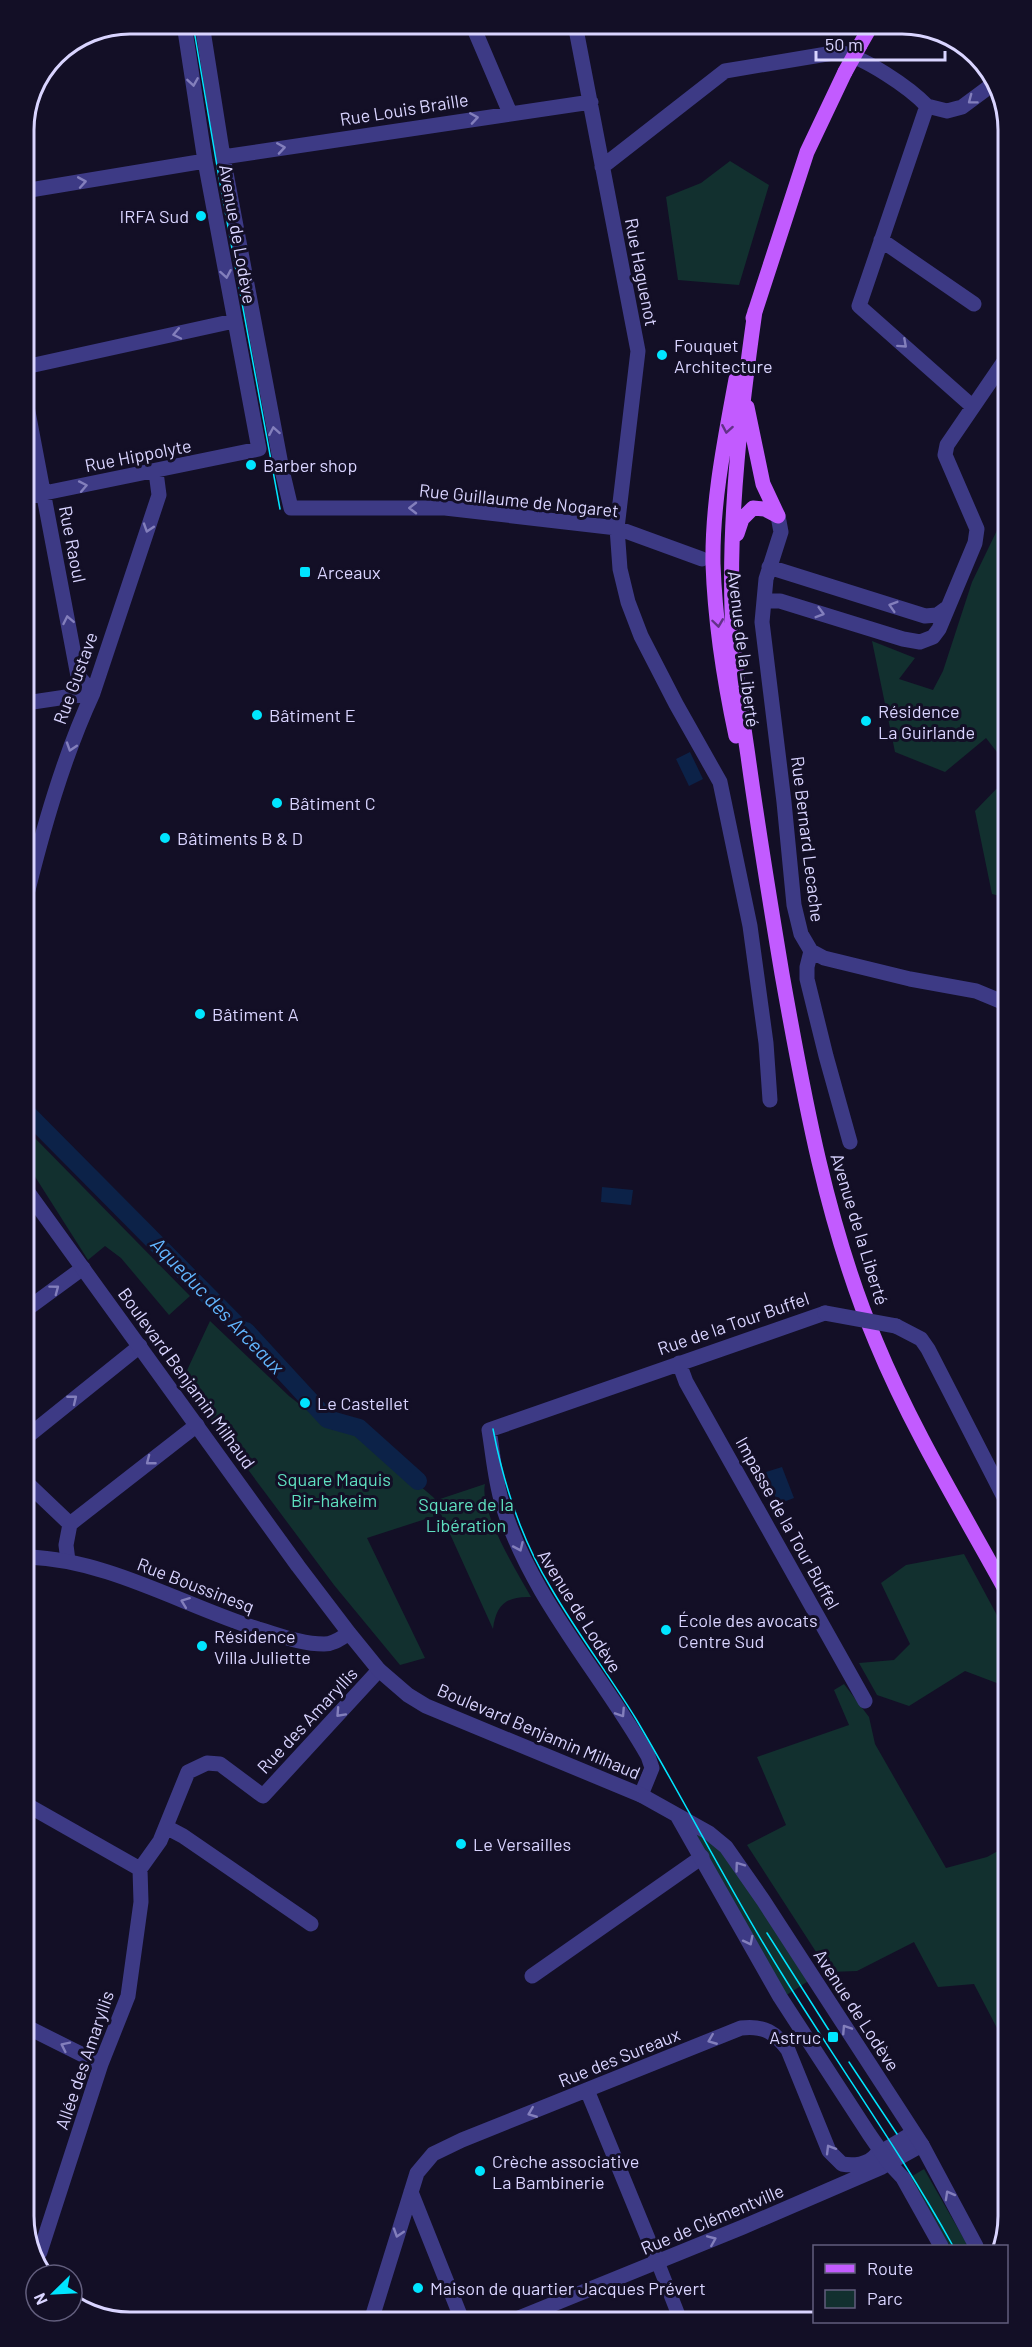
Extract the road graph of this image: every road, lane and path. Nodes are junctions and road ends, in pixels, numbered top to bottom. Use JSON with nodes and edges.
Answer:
{"nodes":[{"id":1,"x":186,"y":34,"type":"edge"},
{"id":2,"x":204,"y":34,"type":"edge"},
{"id":3,"x":476,"y":34,"type":"edge"},
{"id":4,"x":577,"y":35,"type":"edge"},
{"id":5,"x":866,"y":35,"type":"edge"},
{"id":6,"x":988,"y":88,"type":"edge"},
{"id":7,"x":591,"y":102,"type":"junction"},
{"id":8,"x":927,"y":106,"type":"junction"},
{"id":9,"x":510,"y":113,"type":"junction"},
{"id":10,"x":224,"y":157,"type":"junction"},
{"id":11,"x":205,"y":160,"type":"junction"},
{"id":12,"x":602,"y":167,"type":"junction"},
{"id":13,"x":35,"y":189,"type":"edge"},
{"id":14,"x":881,"y":240,"type":"junction"},
{"id":15,"x":974,"y":304,"type":"dead end"},
{"id":16,"x":755,"y":311,"type":"junction"},
{"id":17,"x":234,"y":321,"type":"junction"},
{"id":18,"x":35,"y":365,"type":"edge"},
{"id":19,"x":998,"y":370,"type":"edge"},
{"id":20,"x":744,"y":389,"type":"junction"},
{"id":21,"x":973,"y":407,"type":"junction"},
{"id":22,"x":35,"y":446,"type":"edge"},
{"id":23,"x":259,"y":449,"type":"joint"},
{"id":24,"x":156,"y":472,"type":"junction"},
{"id":25,"x":44,"y":493,"type":"junction"},
{"id":26,"x":35,"y":495,"type":"edge"},
{"id":27,"x":778,"y":516,"type":"junction"},
{"id":28,"x":617,"y":528,"type":"junction"},
{"id":29,"x":731,"y":554,"type":"junction"},
{"id":30,"x":702,"y":559,"type":"dead end"},
{"id":31,"x":769,"y":567,"type":"junction"},
{"id":32,"x":764,"y":601,"type":"junction"},
{"id":33,"x":948,"y":607,"type":"junction"},
{"id":34,"x":93,"y":693,"type":"junction"},
{"id":35,"x":35,"y":702,"type":"edge"},
{"id":36,"x":760,"y":850,"type":"junction"},
{"id":37,"x":35,"y":863,"type":"edge"},
{"id":38,"x":811,"y":951,"type":"junction"},
{"id":39,"x":998,"y":1000,"type":"edge"},
{"id":40,"x":770,"y":1100,"type":"dead end"},
{"id":41,"x":850,"y":1142,"type":"dead end"},
{"id":42,"x":34,"y":1201,"type":"edge"},
{"id":43,"x":83,"y":1268,"type":"junction"},
{"id":44,"x":34,"y":1304,"type":"edge"},
{"id":45,"x":140,"y":1346,"type":"junction"},
{"id":46,"x":679,"y":1363,"type":"junction"},
{"id":47,"x":196,"y":1425,"type":"junction"},
{"id":48,"x":489,"y":1430,"type":"joint"},
{"id":49,"x":34,"y":1431,"type":"edge"},
{"id":50,"x":998,"y":1485,"type":"edge"},
{"id":51,"x":34,"y":1490,"type":"edge"},
{"id":52,"x":70,"y":1524,"type":"junction"},
{"id":53,"x":34,"y":1558,"type":"edge"},
{"id":54,"x":68,"y":1561,"type":"junction"},
{"id":55,"x":998,"y":1577,"type":"edge"},
{"id":56,"x":349,"y":1633,"type":"junction"},
{"id":57,"x":379,"y":1670,"type":"junction"},
{"id":58,"x":865,"y":1701,"type":"dead end"},
{"id":59,"x":641,"y":1795,"type":"junction"},
{"id":60,"x":34,"y":1809,"type":"edge"},
{"id":61,"x":678,"y":1817,"type":"junction"},
{"id":62,"x":166,"y":1827,"type":"junction"},
{"id":63,"x":702,"y":1857,"type":"junction"},
{"id":64,"x":140,"y":1869,"type":"junction"},
{"id":65,"x":311,"y":1924,"type":"dead end"},
{"id":66,"x":532,"y":1976,"type":"dead end"},
{"id":67,"x":34,"y":2031,"type":"edge"},
{"id":68,"x":101,"y":2064,"type":"junction"},
{"id":69,"x":587,"y":2091,"type":"junction"},
{"id":70,"x":918,"y":2139,"type":"junction"},
{"id":71,"x":885,"y":2158,"type":"junction"},
{"id":72,"x":411,"y":2192,"type":"junction"},
{"id":73,"x":940,"y":2245,"type":"edge"},
{"id":74,"x":975,"y":2245,"type":"edge"},
{"id":75,"x":41,"y":2249,"type":"edge"},
{"id":76,"x":658,"y":2263,"type":"junction"},
{"id":77,"x":374,"y":2312,"type":"edge"},
{"id":78,"x":459,"y":2312,"type":"edge"},
{"id":79,"x":534,"y":2312,"type":"edge"},
{"id":80,"x":677,"y":2312,"type":"edge"}],
"edges":[{"from":1,"to":11,"type":"street","name":"Avenue de Lodève","one_way":true},
{"from":2,"to":10,"type":"street"},
{"from":3,"to":9,"type":"street"},
{"from":4,"to":7,"type":"street","name":"Rue Haguenot"},
{"from":5,"to":16,"type":"main road","name":"Avenue de la Liberté","bridge":true},
{"from":6,"to":8,"type":"street","one_way":true},
{"from":7,"to":9,"type":"street","name":"Rue Louis Braille"},
{"from":7,"to":12,"type":"street","name":"Rue Haguenot"},
{"from":8,"to":12,"type":"street"},
{"from":8,"to":14,"type":"street"},
{"from":10,"to":9,"type":"street","name":"Rue Louis Braille","one_way":true},
{"from":28,"to":10,"type":"street","name":"Rue Guillaume de Nogaret","one_way":true},
{"from":13,"to":11,"type":"street","one_way":true},
{"from":11,"to":17,"type":"street","name":"Avenue de Lodève","one_way":true},
{"from":12,"to":28,"type":"street","name":"Rue Haguenot"},
{"from":14,"to":15,"type":"street"},
{"from":14,"to":21,"type":"street","one_way":true},
{"from":16,"to":20,"type":"main road","name":"Avenue de la Liberté"},
{"from":16,"to":36,"type":"main road","name":"Avenue de la Liberté","one_way":true},
{"from":17,"to":18,"type":"street","one_way":true},
{"from":17,"to":23,"type":"street","name":"Avenue de Lodève"},
{"from":19,"to":21,"type":"street"},
{"from":20,"to":27,"type":"main road"},
{"from":20,"to":29,"type":"main road","name":"Avenue de la Liberté"},
{"from":21,"to":33,"type":"street"},
{"from":22,"to":25,"type":"street","name":"Rue Raoul"},
{"from":23,"to":24,"type":"street","name":"Rue Hippolyte"},
{"from":25,"to":24,"type":"street","name":"Rue Hippolyte","one_way":true},
{"from":24,"to":34,"type":"street","name":"Rue Gustave","one_way":true},
{"from":25,"to":26,"type":"street","name":"Rue Hippolyte"},
{"from":34,"to":25,"type":"street","name":"Rue Raoul","one_way":true},
{"from":27,"to":29,"type":"main road"},
{"from":27,"to":31,"type":"street","name":"Rue Bernard Lecache"},
{"from":28,"to":30,"type":"street","name":"Rue Guillaume de Nogaret"},
{"from":28,"to":40,"type":"street","name":"Rue Haguenot"},
{"from":29,"to":36,"type":"main road","name":"Avenue de la Liberté"},
{"from":31,"to":32,"type":"street","name":"Rue Bernard Lecache"},
{"from":33,"to":31,"type":"street","one_way":true},
{"from":32,"to":33,"type":"street","one_way":true},
{"from":32,"to":38,"type":"street","name":"Rue Bernard Lecache"},
{"from":34,"to":35,"type":"street"},
{"from":34,"to":37,"type":"street","name":"Rue Gustave","one_way":true},
{"from":36,"to":55,"type":"main road","name":"Avenue de la Liberté"},
{"from":38,"to":39,"type":"street"},
{"from":38,"to":41,"type":"street"},
{"from":42,"to":43,"type":"street","name":"Boulevard Benjamin Milhaud"},
{"from":44,"to":43,"type":"street","one_way":true},
{"from":43,"to":45,"type":"street","name":"Boulevard Benjamin Milhaud"},
{"from":45,"to":47,"type":"street","name":"Boulevard Benjamin Milhaud"},
{"from":49,"to":45,"type":"street","one_way":true},
{"from":46,"to":48,"type":"street","name":"Rue de la Tour Buffel"},
{"from":46,"to":50,"type":"street","name":"Rue de la Tour Buffel","bridge":true},
{"from":46,"to":58,"type":"street","name":"Impasse de la Tour Buffel"},
{"from":47,"to":52,"type":"street","one_way":true},
{"from":47,"to":56,"type":"street","name":"Boulevard Benjamin Milhaud"},
{"from":48,"to":59,"type":"street","name":"Avenue de Lodève","one_way":true},
{"from":51,"to":52,"type":"street"},
{"from":52,"to":54,"type":"street"},
{"from":53,"to":54,"type":"street","name":"Rue Boussinesq"},
{"from":56,"to":54,"type":"street","name":"Rue Boussinesq","one_way":true},
{"from":56,"to":57,"type":"street","name":"Boulevard Benjamin Milhaud"},
{"from":57,"to":59,"type":"street","name":"Boulevard Benjamin Milhaud"},
{"from":57,"to":62,"type":"street","name":"Rue des Amaryllis","one_way":true},
{"from":59,"to":61,"type":"street","name":"Avenue de Lodève"},
{"from":60,"to":64,"type":"street"},
{"from":61,"to":63,"type":"street","name":"Avenue de Lodève"},
{"from":70,"to":61,"type":"street","name":"Avenue de Lodève","one_way":true},
{"from":62,"to":64,"type":"street","name":"Rue des Amaryllis"},
{"from":62,"to":65,"type":"street"},
{"from":63,"to":66,"type":"street"},
{"from":63,"to":71,"type":"street","name":"Avenue de Lodève","one_way":true},
{"from":64,"to":68,"type":"street","name":"Allée des Amaryllis"},
{"from":68,"to":67,"type":"street","one_way":true},
{"from":68,"to":75,"type":"street","name":"Allée des Amaryllis"},
{"from":71,"to":69,"type":"street","name":"Rue des Sureaux","one_way":true},
{"from":69,"to":72,"type":"street","name":"Rue des Sureaux","one_way":true},
{"from":69,"to":76,"type":"street"},
{"from":70,"to":71,"type":"street","name":"Rue des Sureaux"},
{"from":74,"to":70,"type":"street","name":"Avenue de Lodève","one_way":true},
{"from":71,"to":73,"type":"street","name":"Avenue de Lodève"},
{"from":76,"to":71,"type":"street","name":"Rue de Clémentville","one_way":true},
{"from":72,"to":77,"type":"street","name":"Rue des Sureaux","one_way":true},
{"from":72,"to":78,"type":"street"},
{"from":76,"to":79,"type":"street","name":"Rue de Clémentville"},
{"from":76,"to":80,"type":"street"}]}
